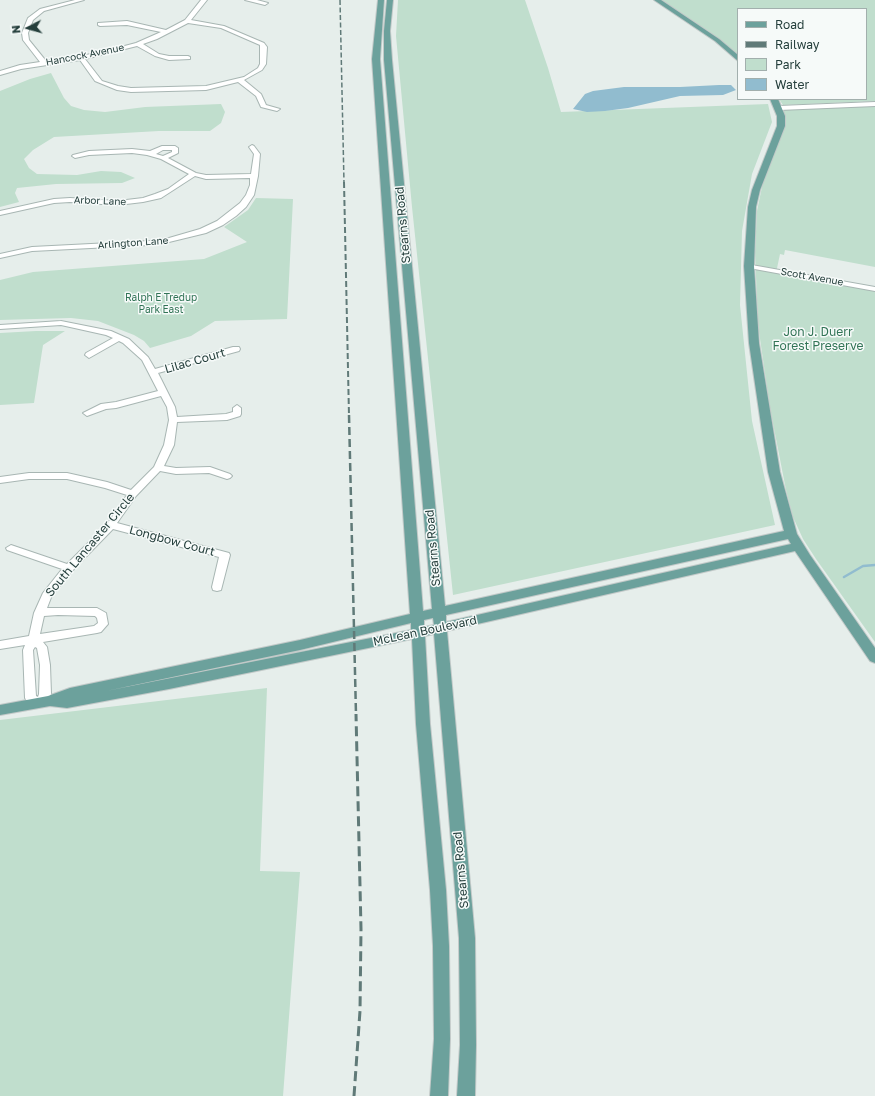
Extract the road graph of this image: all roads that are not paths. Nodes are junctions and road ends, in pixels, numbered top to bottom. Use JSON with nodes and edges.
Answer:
{"nodes":[{"id":1,"x":81,"y":0,"type":"edge"},
{"id":2,"x":204,"y":0,"type":"edge"},
{"id":3,"x":248,"y":0,"type":"edge"},
{"id":4,"x":381,"y":0,"type":"edge"},
{"id":5,"x":390,"y":0,"type":"edge"},
{"id":6,"x":657,"y":0,"type":"edge"},
{"id":7,"x":265,"y":3,"type":"dead end"},
{"id":8,"x":187,"y":21,"type":"junction"},
{"id":9,"x":100,"y":24,"type":"dead end"},
{"id":10,"x":167,"y":32,"type":"junction"},
{"id":11,"x":138,"y":44,"type":"junction"},
{"id":12,"x":82,"y":58,"type":"junction"},
{"id":13,"x":188,"y":58,"type":"dead end"},
{"id":14,"x":737,"y":58,"type":"edge"},
{"id":15,"x":44,"y":63,"type":"junction"},
{"id":16,"x":0,"y":73,"type":"edge"},
{"id":17,"x":240,"y":80,"type":"junction"},
{"id":18,"x":777,"y":104,"type":"edge"},
{"id":19,"x":875,"y":104,"type":"edge"},
{"id":20,"x":277,"y":109,"type":"dead end"},
{"id":21,"x":252,"y":146,"type":"dead end"},
{"id":22,"x":150,"y":154,"type":"junction"},
{"id":23,"x":75,"y":156,"type":"dead end"},
{"id":24,"x":163,"y":158,"type":"junction"},
{"id":25,"x":194,"y":174,"type":"junction"},
{"id":26,"x":255,"y":176,"type":"junction"},
{"id":27,"x":0,"y":213,"type":"edge"},
{"id":28,"x":0,"y":256,"type":"edge"},
{"id":29,"x":749,"y":266,"type":"junction"},
{"id":30,"x":875,"y":289,"type":"edge"},
{"id":31,"x":0,"y":327,"type":"edge"},
{"id":32,"x":119,"y":338,"type":"junction"},
{"id":33,"x":236,"y":349,"type":"dead end"},
{"id":34,"x":89,"y":355,"type":"dead end"},
{"id":35,"x":153,"y":372,"type":"junction"},
{"id":36,"x":164,"y":392,"type":"junction"},
{"id":37,"x":237,"y":408,"type":"dead end"},
{"id":38,"x":87,"y":413,"type":"dead end"},
{"id":39,"x":173,"y":420,"type":"junction"},
{"id":40,"x":158,"y":468,"type":"junction"},
{"id":41,"x":227,"y":476,"type":"dead end"},
{"id":42,"x":0,"y":480,"type":"edge"},
{"id":43,"x":133,"y":494,"type":"junction"},
{"id":44,"x":110,"y":525,"type":"junction"},
{"id":45,"x":792,"y":534,"type":"junction"},
{"id":46,"x":798,"y":546,"type":"junction"},
{"id":47,"x":10,"y":548,"type":"dead end"},
{"id":48,"x":69,"y":568,"type":"junction"},
{"id":49,"x":217,"y":587,"type":"dead end"},
{"id":50,"x":439,"y":612,"type":"junction"},
{"id":51,"x":39,"y":613,"type":"junction"},
{"id":52,"x":417,"y":617,"type":"junction"},
{"id":53,"x":440,"y":628,"type":"junction"},
{"id":54,"x":418,"y":633,"type":"junction"},
{"id":55,"x":34,"y":639,"type":"junction"},
{"id":56,"x":0,"y":645,"type":"edge"},
{"id":57,"x":875,"y":658,"type":"edge"},
{"id":58,"x":45,"y":702,"type":"junction"},
{"id":59,"x":0,"y":710,"type":"edge"},
{"id":60,"x":439,"y":1096,"type":"edge"},
{"id":61,"x":466,"y":1096,"type":"edge"}],
"edges":[{"from":1,"to":15,"type":"street"},
{"from":2,"to":8,"type":"street","name":"Hancock Avenue"},
{"from":3,"to":7,"type":"street"},
{"from":4,"to":52,"type":"main road","name":"Stearns Road"},
{"from":5,"to":50,"type":"main road","name":"Stearns Road"},
{"from":6,"to":14,"type":"main road"},
{"from":8,"to":10,"type":"street","name":"Hancock Avenue"},
{"from":8,"to":17,"type":"street"},
{"from":9,"to":10,"type":"street"},
{"from":10,"to":11,"type":"street","name":"Hancock Avenue"},
{"from":11,"to":12,"type":"street","name":"Hancock Avenue"},
{"from":11,"to":13,"type":"street"},
{"from":12,"to":15,"type":"street","name":"Hancock Avenue"},
{"from":12,"to":17,"type":"street"},
{"from":15,"to":16,"type":"street","name":"Hancock Avenue"},
{"from":17,"to":20,"type":"street"},
{"from":18,"to":19,"type":"street"},
{"from":18,"to":29,"type":"main road"},
{"from":21,"to":26,"type":"street","name":"Arlington Lane"},
{"from":22,"to":23,"type":"street"},
{"from":22,"to":24,"type":"street"},
{"from":22,"to":24,"type":"street"},
{"from":24,"to":25,"type":"street"},
{"from":25,"to":26,"type":"street"},
{"from":25,"to":27,"type":"street","name":"Arbor Lane"},
{"from":26,"to":28,"type":"street","name":"Arlington Lane"},
{"from":29,"to":30,"type":"street","name":"Scott Avenue"},
{"from":29,"to":45,"type":"main road"},
{"from":31,"to":32,"type":"street","name":"South Lancaster Circle"},
{"from":32,"to":34,"type":"street"},
{"from":32,"to":35,"type":"street","name":"South Lancaster Circle"},
{"from":33,"to":35,"type":"street","name":"Lilac Court"},
{"from":35,"to":36,"type":"street","name":"South Lancaster Circle"},
{"from":36,"to":38,"type":"street"},
{"from":36,"to":39,"type":"street","name":"South Lancaster Circle"},
{"from":37,"to":39,"type":"street"},
{"from":39,"to":40,"type":"street","name":"South Lancaster Circle"},
{"from":40,"to":41,"type":"street"},
{"from":40,"to":43,"type":"street","name":"South Lancaster Circle"},
{"from":42,"to":43,"type":"street"},
{"from":43,"to":44,"type":"street","name":"South Lancaster Circle"},
{"from":44,"to":48,"type":"street","name":"South Lancaster Circle"},
{"from":44,"to":49,"type":"street","name":"Longbow Court"},
{"from":45,"to":46,"type":"main road"},
{"from":45,"to":50,"type":"main road","name":"McLean Boulevard"},
{"from":46,"to":53,"type":"main road","name":"McLean Boulevard"},
{"from":46,"to":57,"type":"main road"},
{"from":47,"to":48,"type":"street"},
{"from":48,"to":51,"type":"street","name":"South Lancaster Circle"},
{"from":50,"to":52,"type":"main road","name":"McLean Boulevard"},
{"from":50,"to":53,"type":"main road","name":"Stearns Road"},
{"from":51,"to":55,"type":"street","name":"South Lancaster Circle"},
{"from":51,"to":55,"type":"street"},
{"from":52,"to":54,"type":"main road","name":"Stearns Road"},
{"from":52,"to":58,"type":"main road","name":"McLean Boulevard"},
{"from":53,"to":54,"type":"main road","name":"McLean Boulevard"},
{"from":53,"to":61,"type":"main road","name":"Stearns Road"},
{"from":54,"to":58,"type":"main road","name":"McLean Boulevard"},
{"from":54,"to":60,"type":"main road","name":"Stearns Road"},
{"from":55,"to":56,"type":"street"},
{"from":55,"to":58,"type":"street"},
{"from":55,"to":58,"type":"street","name":"South Lancaster Circle"},
{"from":58,"to":59,"type":"main road","name":"McLean Boulevard"}]}
